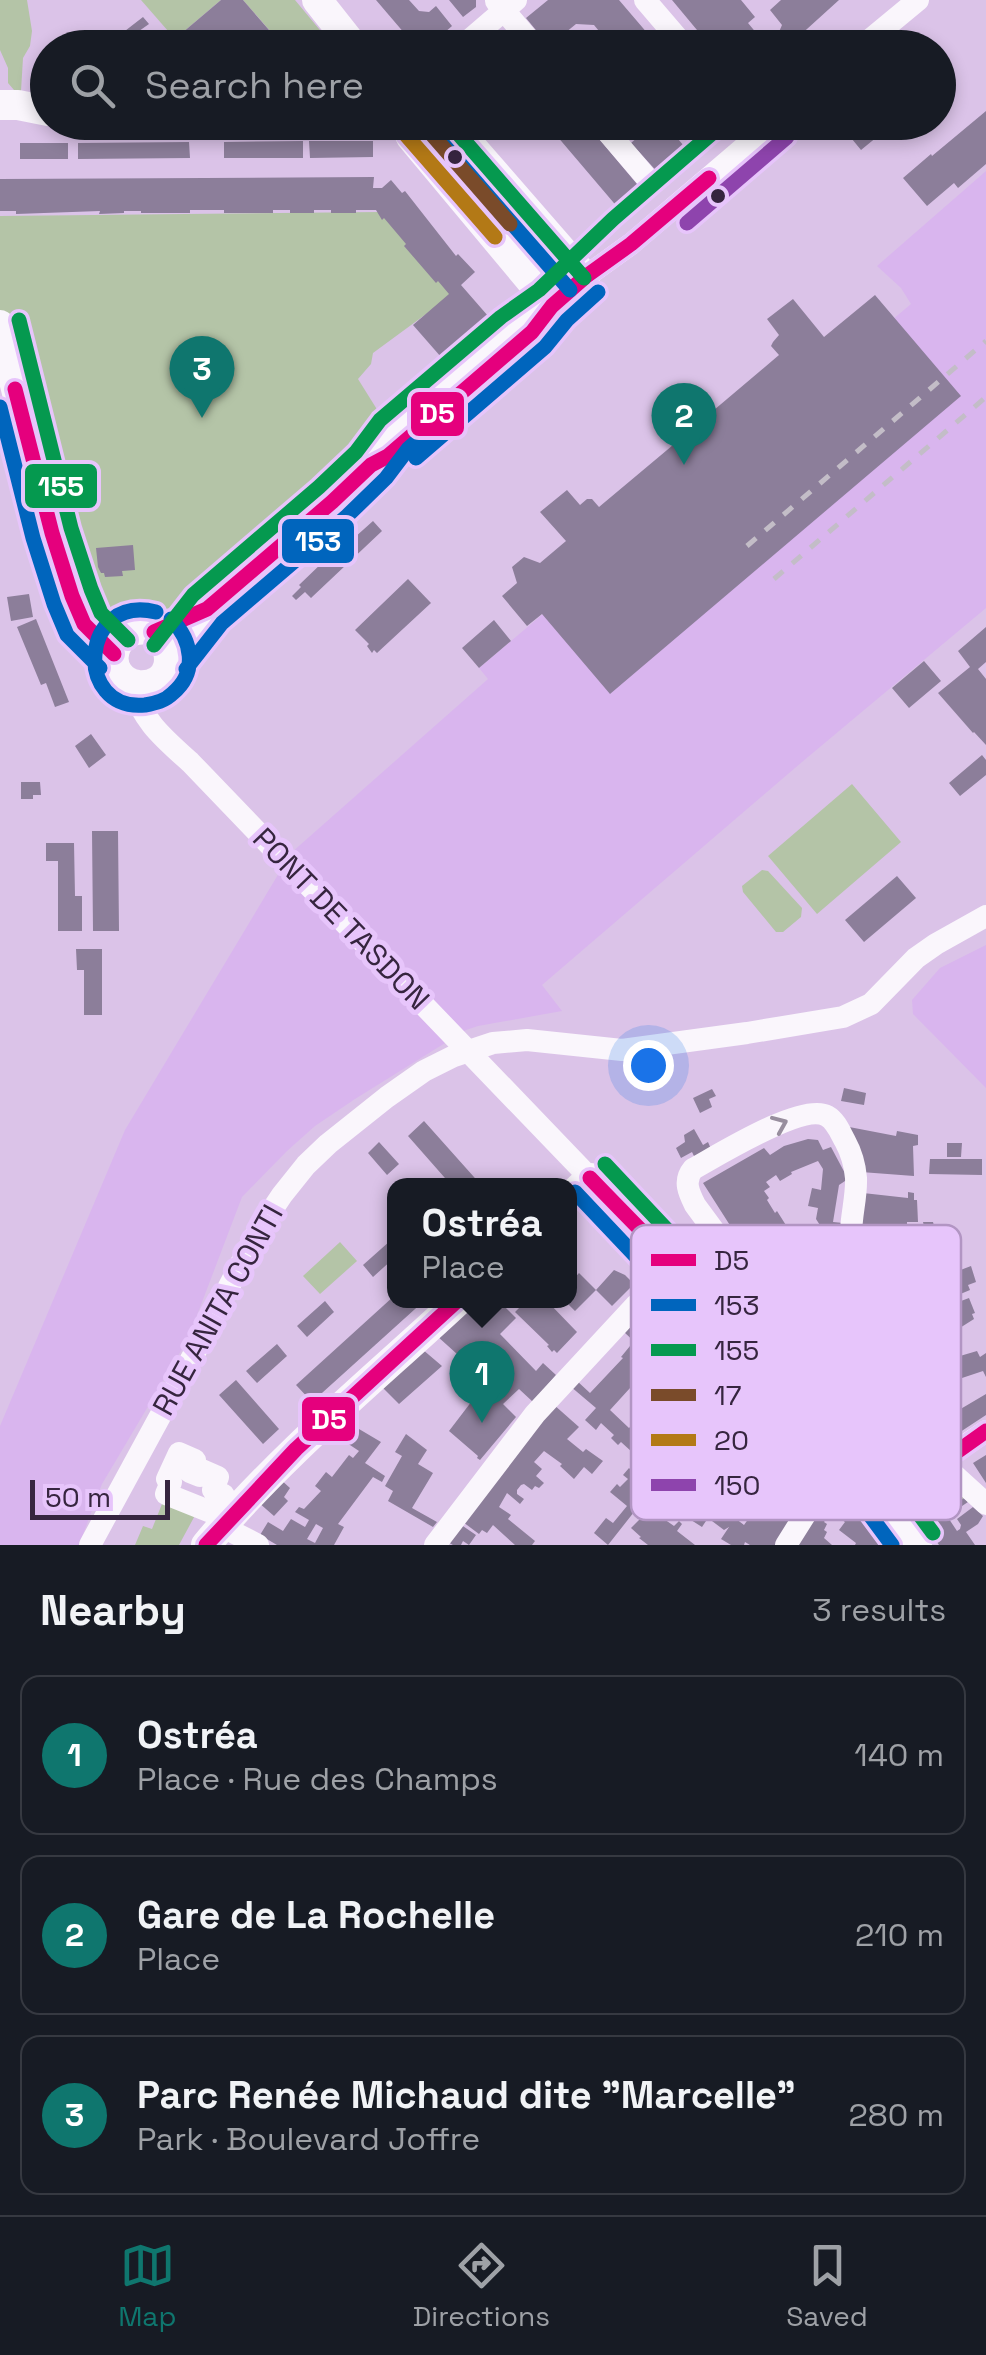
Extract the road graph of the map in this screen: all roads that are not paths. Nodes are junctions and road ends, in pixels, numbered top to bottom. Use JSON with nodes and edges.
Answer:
{"nodes":[{"id":1,"x":317,"y":0,"type":"edge"},
{"id":2,"x":645,"y":0,"type":"edge"},
{"id":3,"x":918,"y":0,"type":"edge"},
{"id":4,"x":505,"y":3,"type":"edge"},
{"id":5,"x":341,"y":30,"type":"edge"},
{"id":6,"x":478,"y":30,"type":"edge"},
{"id":7,"x":524,"y":30,"type":"edge"},
{"id":8,"x":671,"y":30,"type":"edge"},
{"id":9,"x":882,"y":30,"type":"edge"},
{"id":10,"x":0,"y":106,"type":"edge"},
{"id":11,"x":30,"y":109,"type":"edge"},
{"id":12,"x":30,"y":116,"type":"edge"},
{"id":13,"x":0,"y":119,"type":"edge"},
{"id":14,"x":414,"y":140,"type":"edge"},
{"id":15,"x":466,"y":140,"type":"edge"},
{"id":16,"x":614,"y":140,"type":"edge"},
{"id":17,"x":743,"y":140,"type":"edge"},
{"id":18,"x":652,"y":184,"type":"dead end"},
{"id":19,"x":584,"y":277,"type":"junction"},
{"id":20,"x":552,"y":306,"type":"junction"},
{"id":21,"x":0,"y":326,"type":"edge"},
{"id":22,"x":8,"y":390,"type":"edge"},
{"id":23,"x":370,"y":465,"type":"joint"},
{"id":24,"x":72,"y":596,"type":"junction"},
{"id":25,"x":155,"y":649,"type":"junction"},
{"id":26,"x":114,"y":654,"type":"junction"},
{"id":27,"x":130,"y":683,"type":"junction"},
{"id":28,"x":155,"y":730,"type":"junction"},
{"id":29,"x":986,"y":916,"type":"edge"},
{"id":30,"x":573,"y":1178,"type":"edge"},
{"id":31,"x":580,"y":1188,"type":"edge"},
{"id":32,"x":708,"y":1225,"type":"edge"},
{"id":33,"x":851,"y":1225,"type":"edge"},
{"id":34,"x":631,"y":1242,"type":"edge"},
{"id":35,"x":450,"y":1308,"type":"edge"},
{"id":36,"x":631,"y":1310,"type":"edge"},
{"id":37,"x":986,"y":1432,"type":"edge"},
{"id":38,"x":961,"y":1448,"type":"edge"},
{"id":39,"x":961,"y":1481,"type":"edge"},
{"id":40,"x":986,"y":1504,"type":"edge"},
{"id":41,"x":802,"y":1520,"type":"edge"},
{"id":42,"x":899,"y":1520,"type":"edge"},
{"id":43,"x":214,"y":1535,"type":"edge"},
{"id":44,"x":90,"y":1545,"type":"edge"},
{"id":45,"x":258,"y":1545,"type":"edge"},
{"id":46,"x":435,"y":1545,"type":"edge"},
{"id":47,"x":786,"y":1545,"type":"edge"},
{"id":48,"x":917,"y":1545,"type":"edge"}],
"edges":[{"from":1,"to":5,"type":"main road"},
{"from":2,"to":8,"type":"street"},
{"from":3,"to":9,"type":"street"},
{"from":4,"to":6,"type":"street"},
{"from":4,"to":7,"type":"street"},
{"from":10,"to":11,"type":"main road"},
{"from":12,"to":13,"type":"main road"},
{"from":14,"to":20,"type":"main road"},
{"from":15,"to":19,"type":"main road"},
{"from":16,"to":18,"type":"street"},
{"from":17,"to":19,"type":"street"},
{"from":19,"to":20,"type":"street"},
{"from":20,"to":23,"type":"street"},
{"from":21,"to":22,"type":"main road"},
{"from":22,"to":24,"type":"main road"},
{"from":23,"to":25,"type":"main road"},
{"from":24,"to":25,"type":"main road"},
{"from":24,"to":26,"type":"main road"},
{"from":25,"to":26,"type":"main road"},
{"from":25,"to":27,"type":"main road"},
{"from":25,"to":28,"type":"street"},
{"from":26,"to":27,"type":"main road"},
{"from":27,"to":28,"type":"street","name":"PONT DE TASDON"},
{"from":28,"to":30,"type":"street","name":"PONT DE TASDON"},
{"from":29,"to":44,"type":"street","name":"RUE ANITA CONTI"},
{"from":31,"to":34,"type":"main road"},
{"from":32,"to":33,"type":"street","one_way":true},
{"from":35,"to":43,"type":"main road"},
{"from":36,"to":46,"type":"street"},
{"from":37,"to":38,"type":"street"},
{"from":39,"to":40,"type":"street"},
{"from":41,"to":47,"type":"street"},
{"from":42,"to":48,"type":"main road"},
{"from":43,"to":45,"type":"street"}]}
